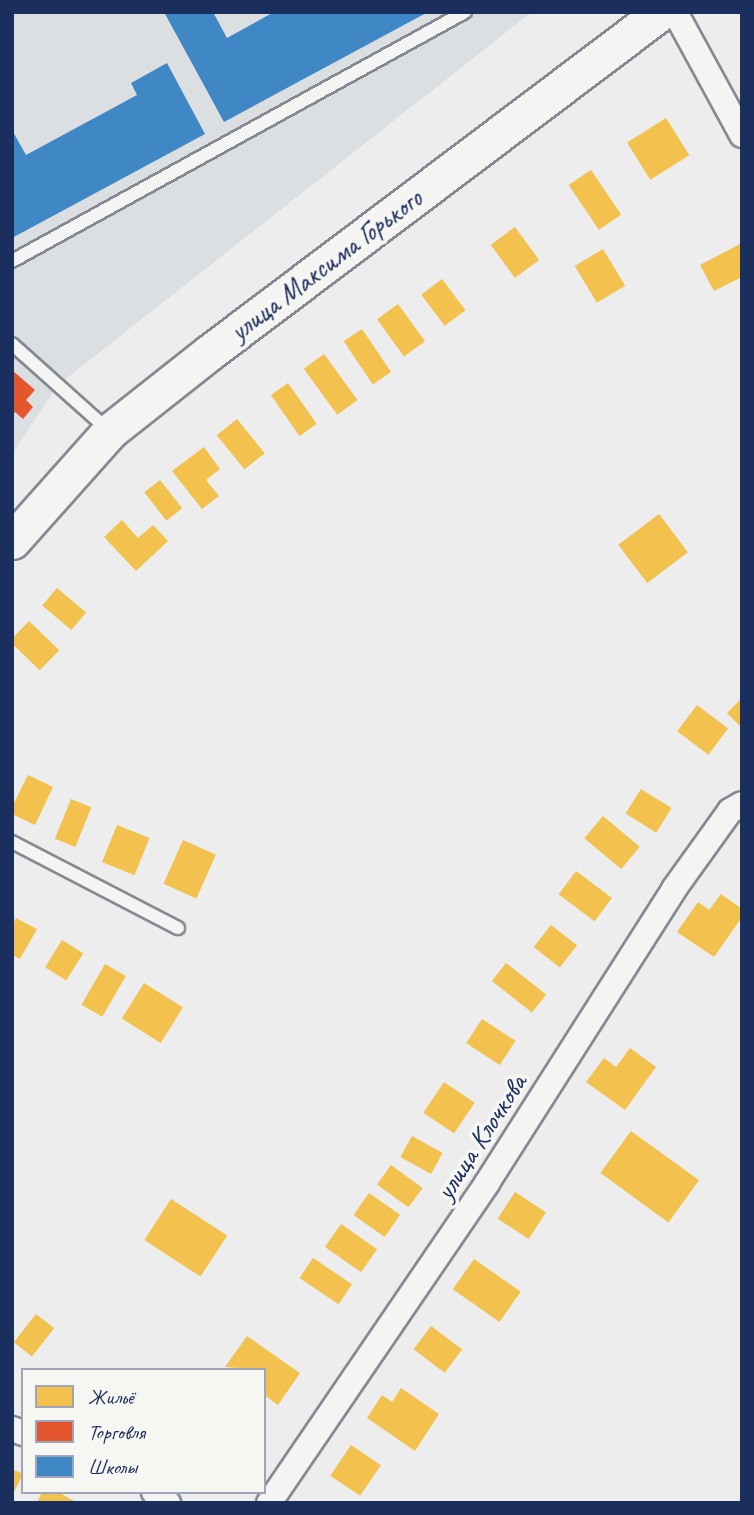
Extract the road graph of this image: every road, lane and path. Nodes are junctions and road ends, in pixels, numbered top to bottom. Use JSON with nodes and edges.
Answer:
{"nodes":[{"id":1,"x":465,"y":12,"type":"edge"},
{"id":2,"x":661,"y":12,"type":"edge"},
{"id":3,"x":675,"y":12,"type":"edge"},
{"id":4,"x":742,"y":135,"type":"edge"},
{"id":5,"x":12,"y":261,"type":"edge"},
{"id":6,"x":12,"y":344,"type":"edge"},
{"id":7,"x":110,"y":431,"type":"junction"},
{"id":8,"x":12,"y":541,"type":"edge"},
{"id":9,"x":742,"y":804,"type":"edge"},
{"id":10,"x":12,"y":842,"type":"edge"},
{"id":11,"x":178,"y":928,"type":"dead end"},
{"id":12,"x":269,"y":1503,"type":"edge"}],
"edges":[{"from":1,"to":5,"type":"lane"},
{"from":2,"to":7,"type":"main road","name":"улица Максима Горького"},
{"from":3,"to":4,"type":"street"},
{"from":6,"to":7,"type":"lane"},
{"from":7,"to":8,"type":"main road","name":"улица Максима Горького"},
{"from":9,"to":12,"type":"street","name":"улица Клочкова"},
{"from":10,"to":11,"type":"lane"}]}
